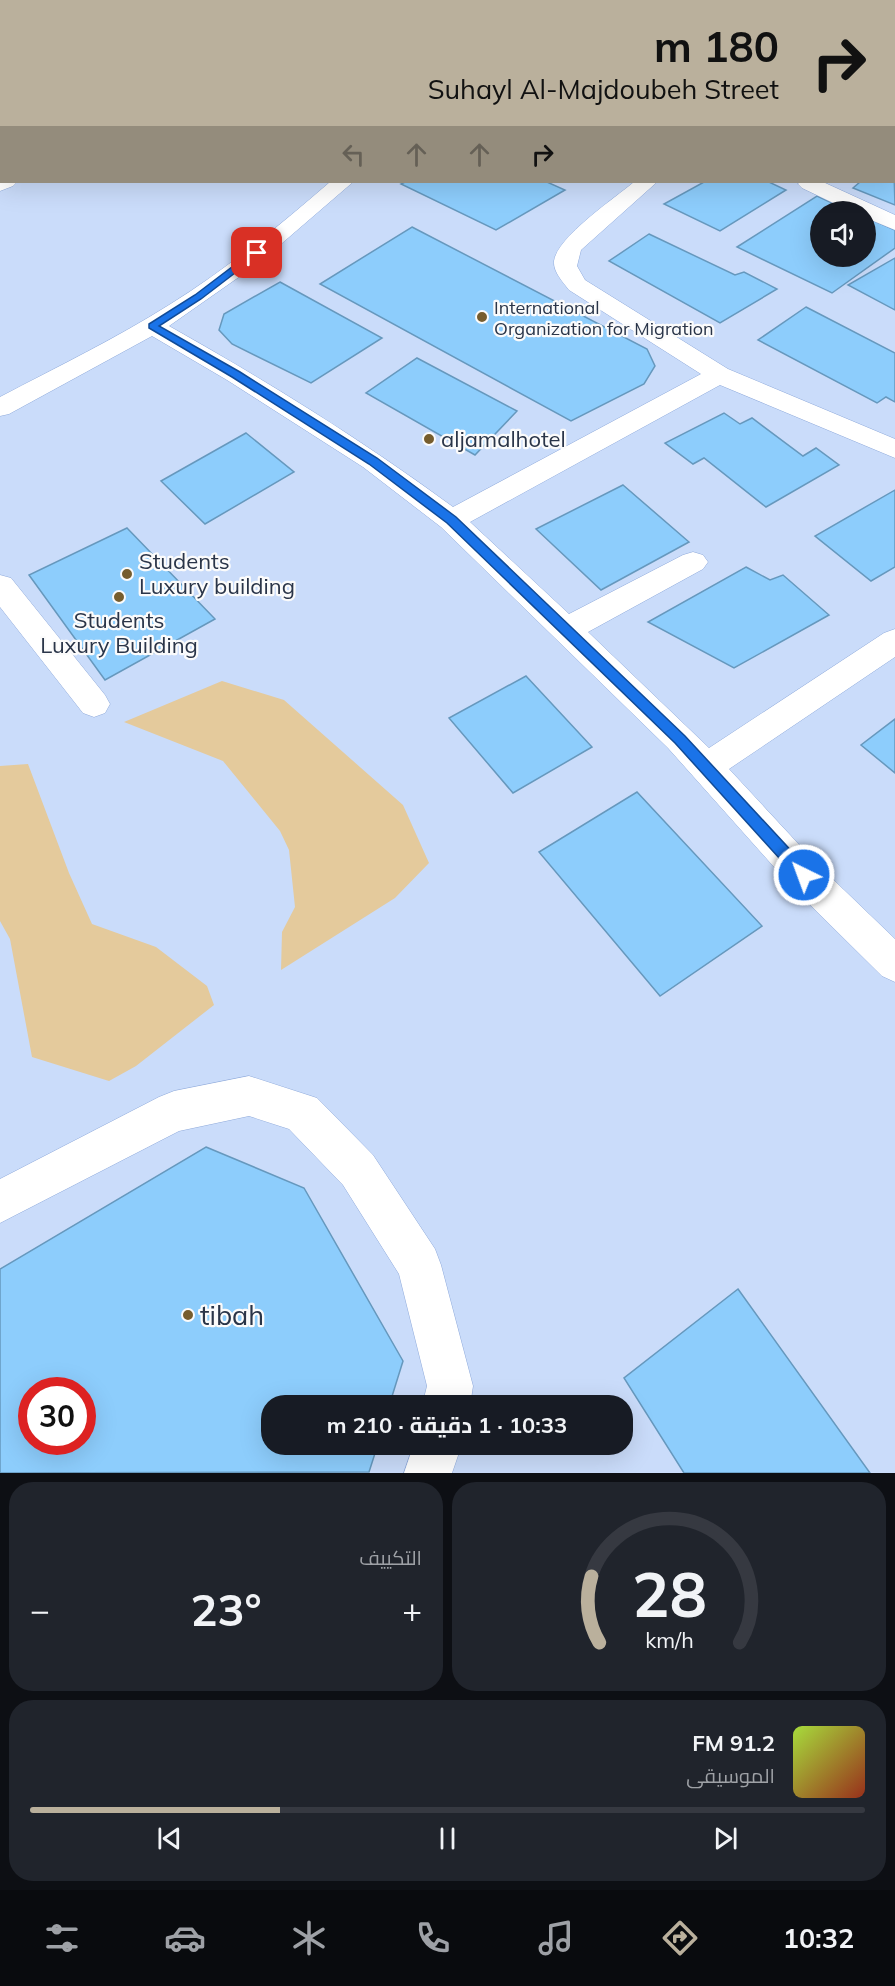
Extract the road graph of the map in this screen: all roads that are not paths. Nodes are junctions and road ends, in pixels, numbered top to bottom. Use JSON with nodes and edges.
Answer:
{"nodes":[{"id":1,"x":341,"y":183,"type":"edge"},
{"id":2,"x":645,"y":183,"type":"edge"},
{"id":3,"x":811,"y":183,"type":"edge"},
{"id":4,"x":895,"y":223,"type":"edge"},
{"id":5,"x":152,"y":326,"type":"junction"},
{"id":6,"x":719,"y":375,"type":"junction"},
{"id":7,"x":0,"y":408,"type":"edge"},
{"id":8,"x":895,"y":449,"type":"edge"},
{"id":9,"x":452,"y":520,"type":"junction"},
{"id":10,"x":693,"y":562,"type":"dead end"},
{"id":11,"x":0,"y":586,"type":"edge"},
{"id":12,"x":567,"y":629,"type":"junction"},
{"id":13,"x":895,"y":641,"type":"edge"},
{"id":14,"x":94,"y":704,"type":"dead end"},
{"id":15,"x":705,"y":767,"type":"junction"},
{"id":16,"x":895,"y":964,"type":"edge"},
{"id":17,"x":0,"y":1202,"type":"edge"},
{"id":18,"x":448,"y":1395,"type":"edge"},
{"id":19,"x":434,"y":1455,"type":"edge"},
{"id":20,"x":428,"y":1473,"type":"edge"}],
"edges":[{"from":1,"to":5,"type":"street"},
{"from":2,"to":6,"type":"street"},
{"from":3,"to":4,"type":"street"},
{"from":5,"to":7,"type":"street"},
{"from":5,"to":9,"type":"street"},
{"from":6,"to":8,"type":"street"},
{"from":6,"to":9,"type":"street"},
{"from":9,"to":12,"type":"street"},
{"from":10,"to":12,"type":"street"},
{"from":11,"to":14,"type":"street"},
{"from":12,"to":15,"type":"street"},
{"from":13,"to":15,"type":"street"},
{"from":15,"to":16,"type":"street"},
{"from":17,"to":18,"type":"street"},
{"from":19,"to":20,"type":"street"}]}
